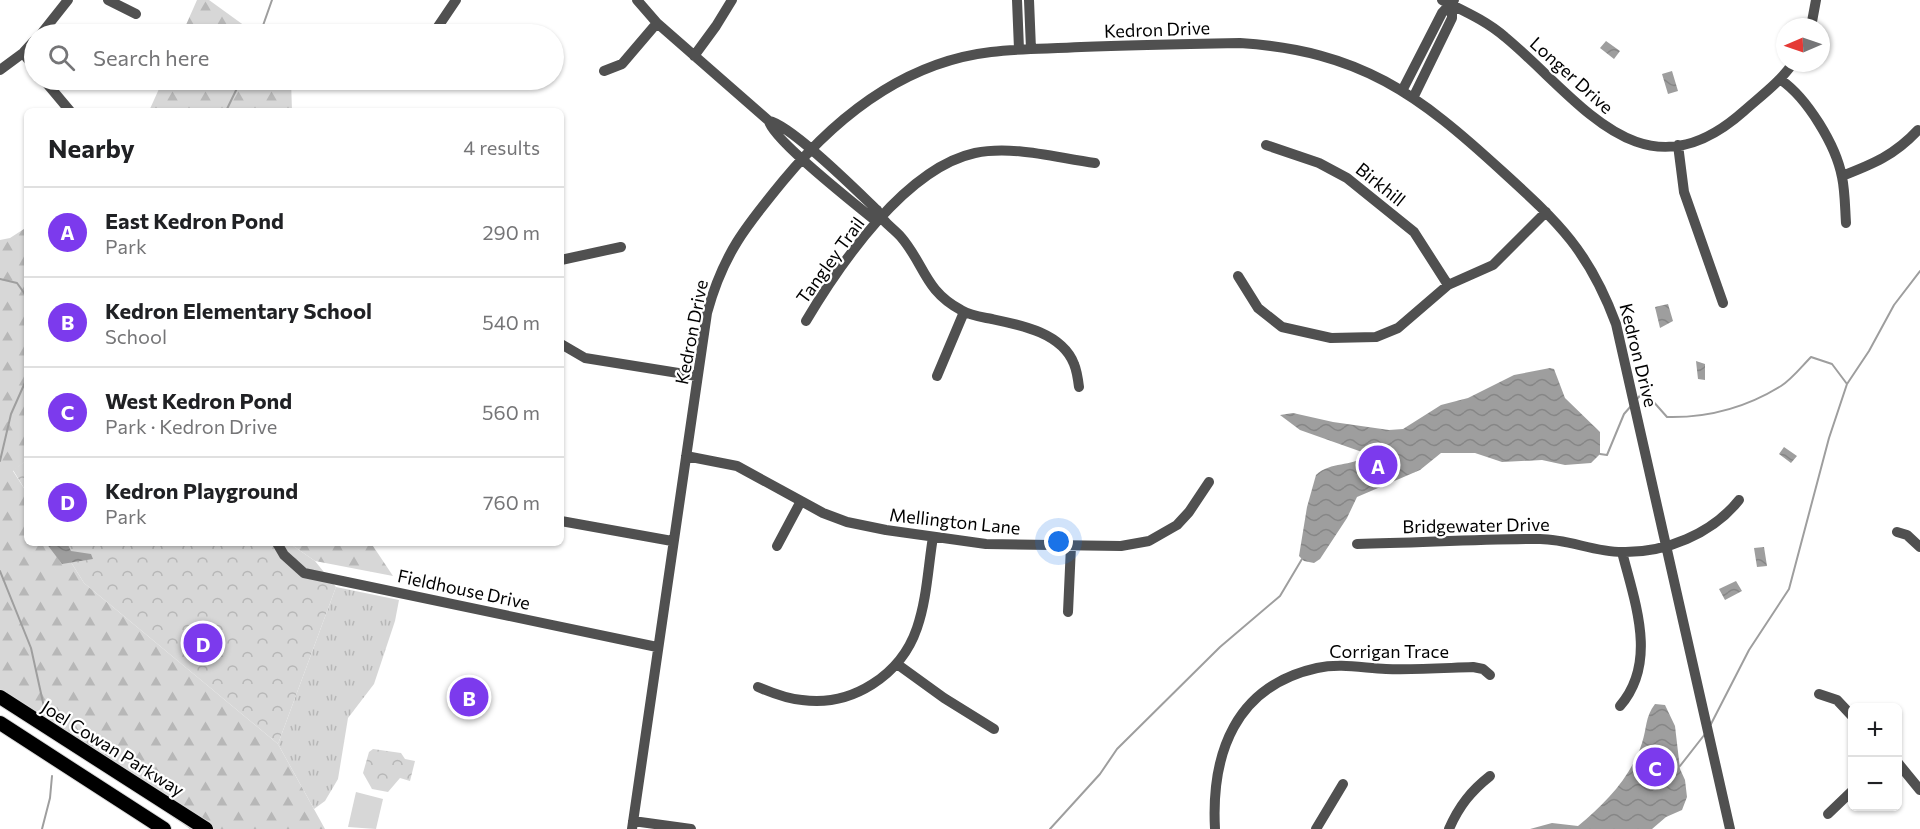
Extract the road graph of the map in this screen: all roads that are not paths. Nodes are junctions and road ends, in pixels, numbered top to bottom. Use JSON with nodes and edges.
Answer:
{"nodes":[{"id":1,"x":68,"y":0,"type":"edge"},
{"id":2,"x":108,"y":0,"type":"edge"},
{"id":3,"x":456,"y":0,"type":"edge"},
{"id":4,"x":637,"y":0,"type":"edge"},
{"id":5,"x":732,"y":0,"type":"edge"},
{"id":6,"x":1017,"y":0,"type":"edge"},
{"id":7,"x":1029,"y":0,"type":"edge"},
{"id":8,"x":1816,"y":0,"type":"edge"},
{"id":9,"x":1449,"y":2,"type":"edge"},
{"id":10,"x":136,"y":14,"type":"dead end"},
{"id":11,"x":1813,"y":18,"type":"edge"},
{"id":12,"x":657,"y":23,"type":"junction"},
{"id":13,"x":49,"y":24,"type":"edge"},
{"id":14,"x":440,"y":24,"type":"edge"},
{"id":15,"x":1019,"y":49,"type":"junction"},
{"id":16,"x":1031,"y":49,"type":"junction"},
{"id":17,"x":23,"y":53,"type":"edge"},
{"id":18,"x":694,"y":56,"type":"junction"},
{"id":19,"x":0,"y":70,"type":"edge"},
{"id":20,"x":604,"y":71,"type":"dead end"},
{"id":21,"x":1787,"y":72,"type":"edge"},
{"id":22,"x":1781,"y":80,"type":"junction"},
{"id":23,"x":1403,"y":89,"type":"junction"},
{"id":24,"x":53,"y":90,"type":"edge"},
{"id":25,"x":1414,"y":96,"type":"junction"},
{"id":26,"x":68,"y":108,"type":"edge"},
{"id":27,"x":770,"y":121,"type":"junction"},
{"id":28,"x":1918,"y":130,"type":"dead end"},
{"id":29,"x":1266,"y":145,"type":"dead end"},
{"id":30,"x":1678,"y":145,"type":"junction"},
{"id":31,"x":811,"y":149,"type":"junction"},
{"id":32,"x":802,"y":159,"type":"junction"},
{"id":33,"x":1095,"y":163,"type":"dead end"},
{"id":34,"x":1842,"y":176,"type":"junction"},
{"id":35,"x":1546,"y":212,"type":"junction"},
{"id":36,"x":881,"y":219,"type":"junction"},
{"id":37,"x":1846,"y":223,"type":"dead end"},
{"id":38,"x":621,"y":247,"type":"dead end"},
{"id":39,"x":564,"y":259,"type":"edge"},
{"id":40,"x":1238,"y":276,"type":"dead end"},
{"id":41,"x":1448,"y":285,"type":"junction"},
{"id":42,"x":1723,"y":303,"type":"dead end"},
{"id":43,"x":964,"y":312,"type":"junction"},
{"id":44,"x":806,"y":321,"type":"dead end"},
{"id":45,"x":564,"y":346,"type":"edge"},
{"id":46,"x":697,"y":376,"type":"junction"},
{"id":47,"x":937,"y":376,"type":"dead end"},
{"id":48,"x":1079,"y":387,"type":"dead end"},
{"id":49,"x":686,"y":456,"type":"junction"},
{"id":50,"x":1209,"y":482,"type":"dead end"},
{"id":51,"x":1739,"y":500,"type":"dead end"},
{"id":52,"x":801,"y":501,"type":"junction"},
{"id":53,"x":564,"y":522,"type":"edge"},
{"id":54,"x":1897,"y":532,"type":"dead end"},
{"id":55,"x":933,"y":537,"type":"junction"},
{"id":56,"x":672,"y":541,"type":"junction"},
{"id":57,"x":1357,"y":544,"type":"dead end"},
{"id":58,"x":1666,"y":545,"type":"junction"},
{"id":59,"x":279,"y":546,"type":"edge"},
{"id":60,"x":777,"y":546,"type":"dead end"},
{"id":61,"x":1071,"y":546,"type":"junction"},
{"id":62,"x":1920,"y":547,"type":"edge"},
{"id":63,"x":1622,"y":552,"type":"junction"},
{"id":64,"x":1068,"y":612,"type":"dead end"},
{"id":65,"x":657,"y":647,"type":"junction"},
{"id":66,"x":897,"y":664,"type":"junction"},
{"id":67,"x":1490,"y":675,"type":"dead end"},
{"id":68,"x":758,"y":687,"type":"dead end"},
{"id":69,"x":1819,"y":694,"type":"dead end"},
{"id":70,"x":0,"y":697,"type":"edge"},
{"id":71,"x":1620,"y":706,"type":"dead end"},
{"id":72,"x":1848,"y":712,"type":"edge"},
{"id":73,"x":0,"y":723,"type":"edge"},
{"id":74,"x":994,"y":729,"type":"dead end"},
{"id":75,"x":1902,"y":768,"type":"edge"},
{"id":76,"x":1490,"y":776,"type":"dead end"},
{"id":77,"x":1342,"y":784,"type":"dead end"},
{"id":78,"x":1920,"y":790,"type":"edge"},
{"id":79,"x":1848,"y":796,"type":"edge"},
{"id":80,"x":1828,"y":814,"type":"dead end"},
{"id":81,"x":632,"y":825,"type":"edge"},
{"id":82,"x":164,"y":829,"type":"edge"},
{"id":83,"x":206,"y":829,"type":"edge"},
{"id":84,"x":691,"y":829,"type":"edge"},
{"id":85,"x":1215,"y":829,"type":"edge"},
{"id":86,"x":1316,"y":829,"type":"edge"},
{"id":87,"x":1449,"y":829,"type":"edge"},
{"id":88,"x":1730,"y":829,"type":"edge"}],
"edges":[{"from":1,"to":13,"type":"street"},
{"from":2,"to":10,"type":"street"},
{"from":3,"to":14,"type":"street"},
{"from":4,"to":12,"type":"street"},
{"from":5,"to":18,"type":"street"},
{"from":6,"to":15,"type":"street"},
{"from":7,"to":16,"type":"street"},
{"from":8,"to":11,"type":"street"},
{"from":9,"to":23,"type":"street"},
{"from":9,"to":25,"type":"street"},
{"from":9,"to":30,"type":"street","name":"Longer Drive"},
{"from":12,"to":18,"type":"street"},
{"from":12,"to":20,"type":"street"},
{"from":15,"to":16,"type":"street","name":"Kedron Drive"},
{"from":15,"to":31,"type":"street","name":"Kedron Drive"},
{"from":16,"to":23,"type":"street","name":"Kedron Drive"},
{"from":17,"to":19,"type":"street"},
{"from":18,"to":27,"type":"street"},
{"from":21,"to":22,"type":"street","name":"Longer Drive"},
{"from":22,"to":30,"type":"street","name":"Longer Drive"},
{"from":22,"to":34,"type":"street"},
{"from":23,"to":25,"type":"street","name":"Kedron Drive"},
{"from":24,"to":26,"type":"street"},
{"from":25,"to":35,"type":"street","name":"Kedron Drive"},
{"from":27,"to":31,"type":"street"},
{"from":27,"to":32,"type":"street"},
{"from":28,"to":34,"type":"street"},
{"from":29,"to":41,"type":"street","name":"Birkhill"},
{"from":30,"to":42,"type":"street"},
{"from":31,"to":32,"type":"street","name":"Kedron Drive"},
{"from":31,"to":36,"type":"street"},
{"from":32,"to":36,"type":"street"},
{"from":32,"to":46,"type":"street","name":"Kedron Drive"},
{"from":33,"to":36,"type":"street","name":"Tangley Trail"},
{"from":34,"to":37,"type":"street"},
{"from":35,"to":41,"type":"street"},
{"from":35,"to":58,"type":"street","name":"Kedron Drive"},
{"from":36,"to":43,"type":"street"},
{"from":36,"to":44,"type":"street","name":"Tangley Trail"},
{"from":38,"to":39,"type":"street"},
{"from":40,"to":41,"type":"street"},
{"from":43,"to":47,"type":"street"},
{"from":43,"to":48,"type":"street"},
{"from":45,"to":46,"type":"street"},
{"from":46,"to":49,"type":"street","name":"Kedron Drive"},
{"from":49,"to":52,"type":"street","name":"Mellington Lane"},
{"from":49,"to":56,"type":"street","name":"Kedron Drive"},
{"from":50,"to":61,"type":"street","name":"Mellington Lane"},
{"from":51,"to":58,"type":"street","name":"Bridgewater Drive"},
{"from":52,"to":55,"type":"street","name":"Mellington Lane"},
{"from":52,"to":60,"type":"street"},
{"from":53,"to":56,"type":"street"},
{"from":54,"to":62,"type":"street"},
{"from":55,"to":61,"type":"street","name":"Mellington Lane"},
{"from":55,"to":66,"type":"street"},
{"from":56,"to":65,"type":"street","name":"Kedron Drive"},
{"from":57,"to":63,"type":"street","name":"Bridgewater Drive"},
{"from":58,"to":63,"type":"street","name":"Bridgewater Drive"},
{"from":58,"to":88,"type":"street","name":"Kedron Drive"},
{"from":59,"to":65,"type":"street","name":"Fieldhouse Drive"},
{"from":61,"to":64,"type":"street"},
{"from":63,"to":71,"type":"street"},
{"from":65,"to":81,"type":"street","name":"Kedron Drive"},
{"from":66,"to":68,"type":"street"},
{"from":66,"to":74,"type":"street"},
{"from":67,"to":85,"type":"street","name":"Corrigan Trace"},
{"from":69,"to":72,"type":"street"},
{"from":70,"to":83,"type":"main road","name":"Joel Cowan Parkway"},
{"from":73,"to":82,"type":"main road"},
{"from":75,"to":78,"type":"street"},
{"from":76,"to":87,"type":"street"},
{"from":77,"to":86,"type":"street"},
{"from":79,"to":80,"type":"street"},
{"from":81,"to":84,"type":"street"}]}
